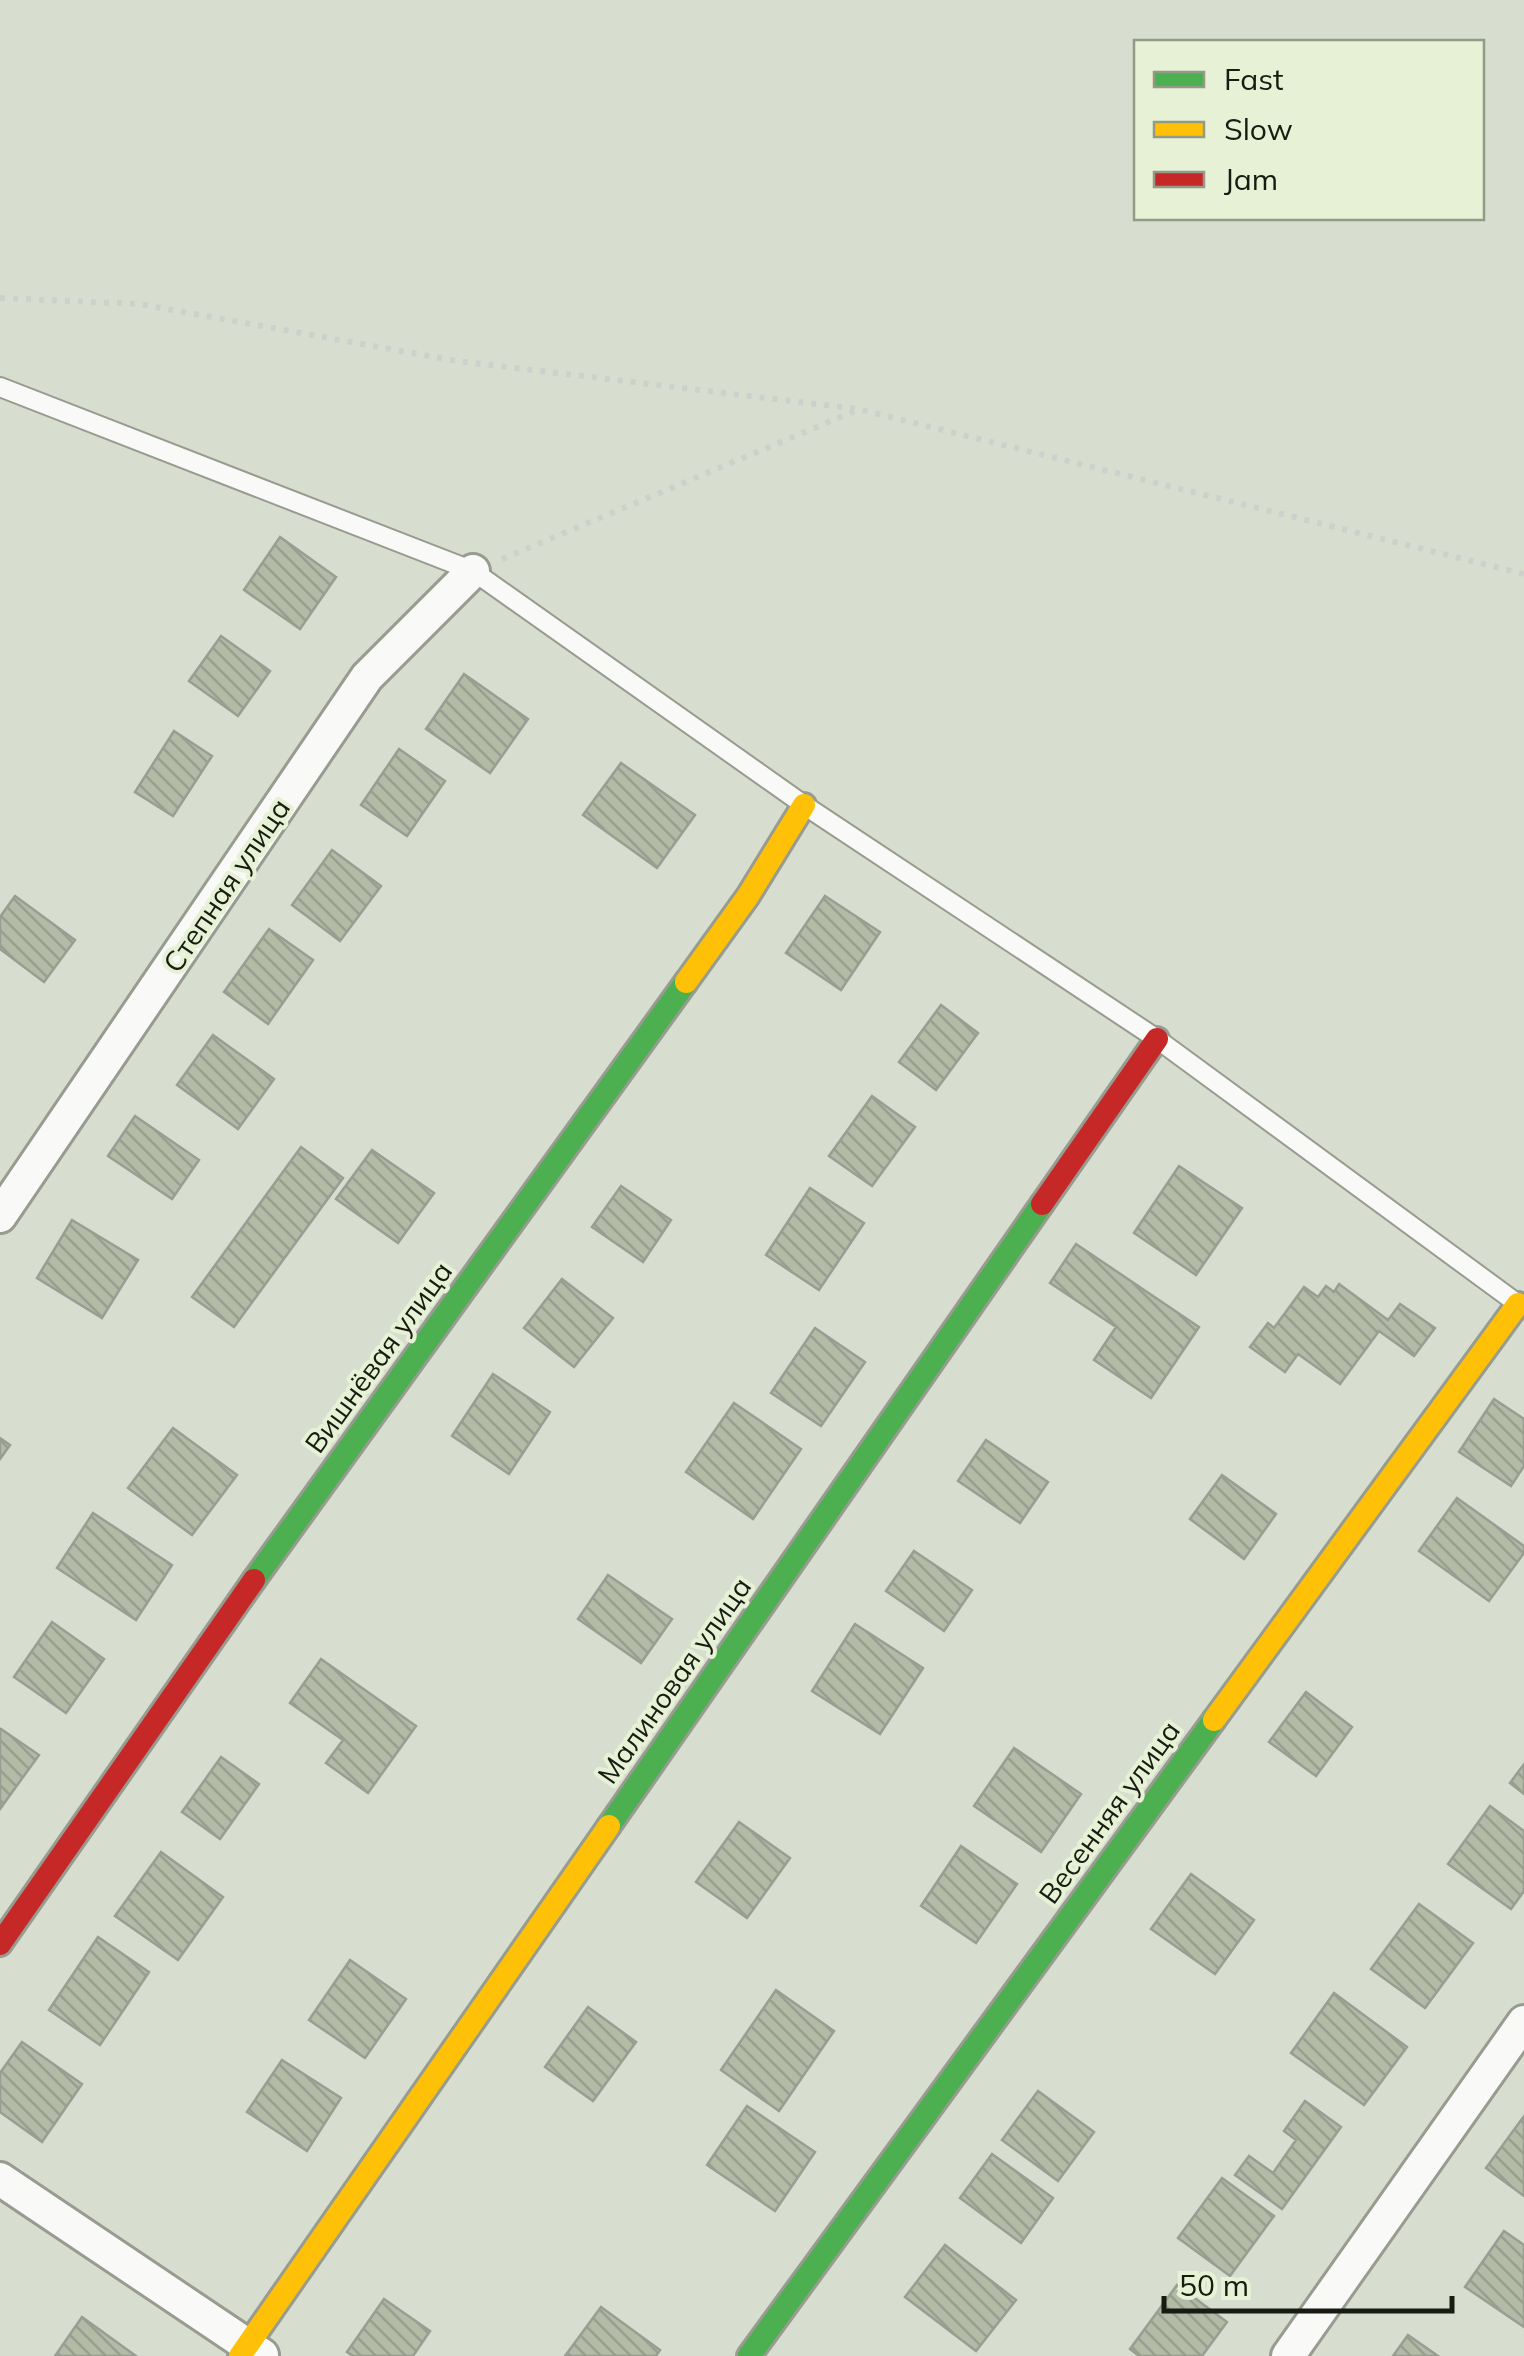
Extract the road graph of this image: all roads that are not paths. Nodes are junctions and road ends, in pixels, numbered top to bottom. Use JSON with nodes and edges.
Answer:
{"nodes":[{"id":1,"x":0,"y":387,"type":"edge"},
{"id":2,"x":473,"y":571,"type":"junction"},
{"id":3,"x":804,"y":805,"type":"junction"},
{"id":4,"x":1157,"y":1039,"type":"junction"},
{"id":5,"x":0,"y":1216,"type":"edge"},
{"id":6,"x":1521,"y":1306,"type":"edge"},
{"id":7,"x":0,"y":1944,"type":"edge"},
{"id":8,"x":1524,"y":2022,"type":"edge"},
{"id":9,"x":0,"y":2179,"type":"edge"},
{"id":10,"x":250,"y":2352,"type":"edge"},
{"id":11,"x":749,"y":2356,"type":"edge"},
{"id":12,"x":1288,"y":2356,"type":"edge"}],
"edges":[{"from":1,"to":2,"type":"lane"},
{"from":2,"to":3,"type":"lane"},
{"from":2,"to":5,"type":"street","name":"Степная улица"},
{"from":3,"to":4,"type":"lane"},
{"from":3,"to":7,"type":"street","name":"Вишнёвая улица"},
{"from":4,"to":6,"type":"lane"},
{"from":4,"to":10,"type":"street","name":"Малиновая улица"},
{"from":6,"to":11,"type":"street","name":"Весенняя улица"},
{"from":8,"to":12,"type":"street"},
{"from":9,"to":10,"type":"street"}]}
